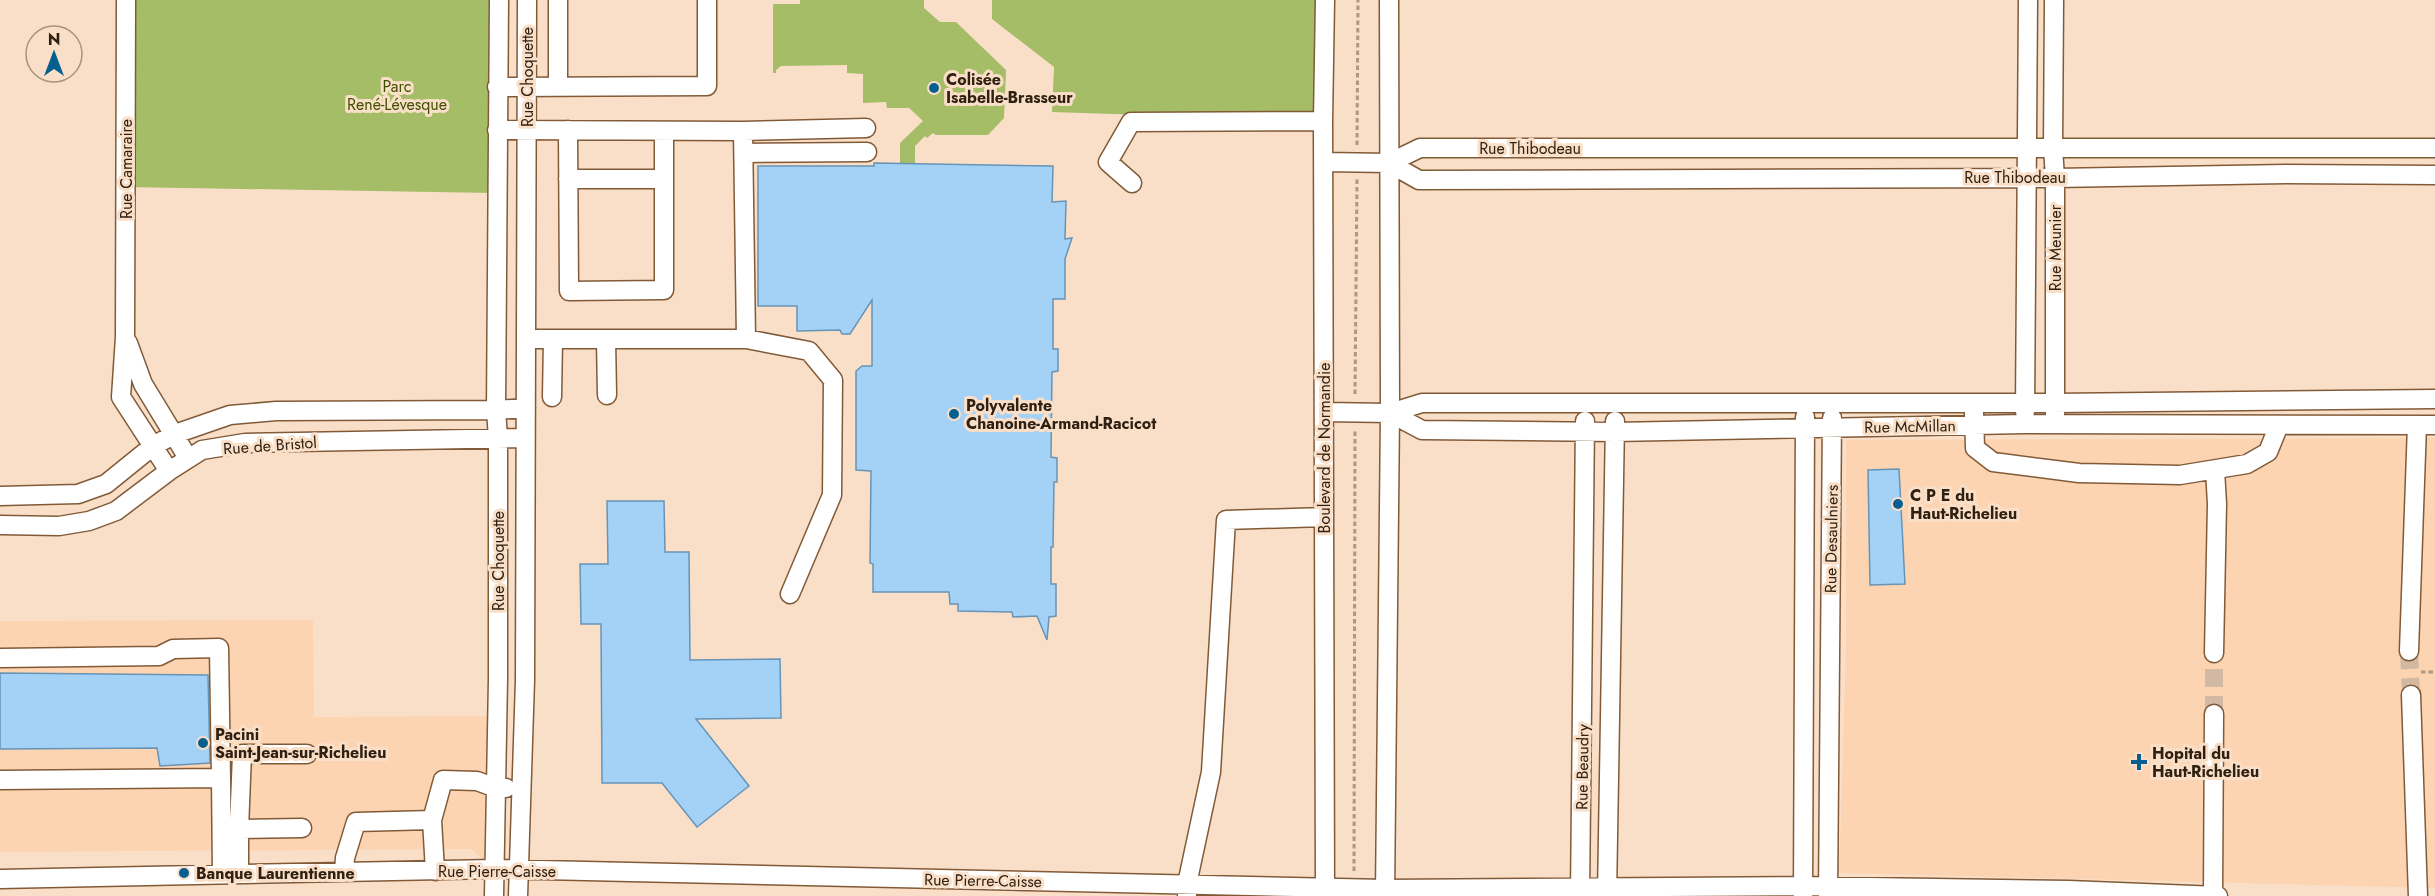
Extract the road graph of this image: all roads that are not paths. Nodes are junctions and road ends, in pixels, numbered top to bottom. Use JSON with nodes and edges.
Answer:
{"nodes":[{"id":1,"x":126,"y":0,"type":"edge"},
{"id":2,"x":499,"y":0,"type":"edge"},
{"id":3,"x":527,"y":0,"type":"edge"},
{"id":4,"x":558,"y":0,"type":"edge"},
{"id":5,"x":707,"y":0,"type":"edge"},
{"id":6,"x":1325,"y":0,"type":"edge"},
{"id":7,"x":1389,"y":0,"type":"edge"},
{"id":8,"x":2028,"y":0,"type":"edge"},
{"id":9,"x":2054,"y":0,"type":"edge"},
{"id":10,"x":497,"y":87,"type":"junction"},
{"id":11,"x":527,"y":87,"type":"junction"},
{"id":12,"x":558,"y":87,"type":"junction"},
{"id":13,"x":1323,"y":121,"type":"junction"},
{"id":14,"x":866,"y":128,"type":"dead end"},
{"id":15,"x":497,"y":130,"type":"junction"},
{"id":16,"x":527,"y":130,"type":"junction"},
{"id":17,"x":568,"y":130,"type":"junction"},
{"id":18,"x":664,"y":130,"type":"junction"},
{"id":19,"x":743,"y":131,"type":"junction"},
{"id":20,"x":2028,"y":147,"type":"junction"},
{"id":21,"x":2286,"y":147,"type":"junction"},
{"id":22,"x":2053,"y":148,"type":"junction"},
{"id":23,"x":2435,"y":148,"type":"edge"},
{"id":24,"x":1746,"y":149,"type":"junction"},
{"id":25,"x":867,"y":152,"type":"dead end"},
{"id":26,"x":744,"y":153,"type":"junction"},
{"id":27,"x":1324,"y":162,"type":"junction"},
{"id":28,"x":1389,"y":163,"type":"junction"},
{"id":29,"x":2286,"y":174,"type":"junction"},
{"id":30,"x":2435,"y":175,"type":"edge"},
{"id":31,"x":2028,"y":177,"type":"junction"},
{"id":32,"x":2055,"y":178,"type":"junction"},
{"id":33,"x":568,"y":179,"type":"junction"},
{"id":34,"x":664,"y":179,"type":"junction"},
{"id":35,"x":1745,"y":179,"type":"junction"},
{"id":36,"x":1132,"y":183,"type":"dead end"},
{"id":37,"x":497,"y":226,"type":"junction"},
{"id":38,"x":527,"y":226,"type":"junction"},
{"id":39,"x":125,"y":337,"type":"junction"},
{"id":40,"x":526,"y":339,"type":"junction"},
{"id":41,"x":553,"y":339,"type":"junction"},
{"id":42,"x":606,"y":339,"type":"junction"},
{"id":43,"x":746,"y":339,"type":"junction"},
{"id":44,"x":607,"y":396,"type":"dead end"},
{"id":45,"x":552,"y":397,"type":"dead end"},
{"id":46,"x":2435,"y":399,"type":"edge"},
{"id":47,"x":2025,"y":402,"type":"junction"},
{"id":48,"x":1805,"y":403,"type":"junction"},
{"id":49,"x":1973,"y":403,"type":"junction"},
{"id":50,"x":2055,"y":403,"type":"junction"},
{"id":51,"x":1585,"y":404,"type":"junction"},
{"id":52,"x":1833,"y":404,"type":"junction"},
{"id":53,"x":1615,"y":405,"type":"junction"},
{"id":54,"x":526,"y":408,"type":"junction"},
{"id":55,"x":496,"y":410,"type":"junction"},
{"id":56,"x":1324,"y":412,"type":"junction"},
{"id":57,"x":1390,"y":413,"type":"junction"},
{"id":58,"x":1975,"y":424,"type":"junction"},
{"id":59,"x":2025,"y":424,"type":"junction"},
{"id":60,"x":2055,"y":425,"type":"junction"},
{"id":61,"x":2279,"y":425,"type":"junction"},
{"id":62,"x":2426,"y":425,"type":"edge"},
{"id":63,"x":1805,"y":428,"type":"junction"},
{"id":64,"x":1832,"y":428,"type":"junction"},
{"id":65,"x":1585,"y":431,"type":"junction"},
{"id":66,"x":1615,"y":432,"type":"junction"},
{"id":67,"x":175,"y":434,"type":"junction"},
{"id":68,"x":498,"y":438,"type":"junction"},
{"id":69,"x":525,"y":438,"type":"junction"},
{"id":70,"x":153,"y":447,"type":"junction"},
{"id":71,"x":188,"y":458,"type":"junction"},
{"id":72,"x":2215,"y":470,"type":"junction"},
{"id":73,"x":169,"y":471,"type":"junction"},
{"id":74,"x":0,"y":496,"type":"edge"},
{"id":75,"x":1324,"y":517,"type":"junction"},
{"id":76,"x":0,"y":525,"type":"edge"},
{"id":77,"x":790,"y":594,"type":"dead end"},
{"id":78,"x":1583,"y":638,"type":"junction"},
{"id":79,"x":1613,"y":638,"type":"junction"},
{"id":80,"x":2409,"y":651,"type":"tunnel mouth"},
{"id":81,"x":2214,"y":653,"type":"tunnel mouth"},
{"id":82,"x":0,"y":658,"type":"edge"},
{"id":83,"x":1805,"y":675,"type":"junction"},
{"id":84,"x":1829,"y":675,"type":"junction"},
{"id":85,"x":498,"y":680,"type":"junction"},
{"id":86,"x":525,"y":680,"type":"junction"},
{"id":87,"x":2411,"y":695,"type":"tunnel mouth"},
{"id":88,"x":2214,"y":714,"type":"tunnel mouth"},
{"id":89,"x":307,"y":754,"type":"dead end"},
{"id":90,"x":221,"y":778,"type":"junction"},
{"id":91,"x":0,"y":780,"type":"edge"},
{"id":92,"x":496,"y":788,"type":"junction"},
{"id":93,"x":523,"y":788,"type":"junction"},
{"id":94,"x":432,"y":820,"type":"junction"},
{"id":95,"x":302,"y":828,"type":"dead end"},
{"id":96,"x":239,"y":829,"type":"junction"},
{"id":97,"x":494,"y":869,"type":"junction"},
{"id":98,"x":435,"y":870,"type":"junction"},
{"id":99,"x":519,"y":870,"type":"junction"},
{"id":100,"x":344,"y":872,"type":"junction"},
{"id":101,"x":231,"y":874,"type":"junction"},
{"id":102,"x":0,"y":879,"type":"edge"},
{"id":103,"x":875,"y":887,"type":"edge"},
{"id":104,"x":1001,"y":888,"type":"edge"},
{"id":105,"x":1113,"y":889,"type":"edge"},
{"id":106,"x":1187,"y":890,"type":"edge"},
{"id":107,"x":1803,"y":891,"type":"edge"},
{"id":108,"x":1325,"y":892,"type":"edge"},
{"id":109,"x":1385,"y":892,"type":"edge"},
{"id":110,"x":1580,"y":892,"type":"edge"},
{"id":111,"x":1607,"y":892,"type":"edge"},
{"id":112,"x":1828,"y":892,"type":"edge"},
{"id":113,"x":2042,"y":892,"type":"edge"},
{"id":114,"x":2069,"y":893,"type":"edge"},
{"id":115,"x":494,"y":896,"type":"edge"},
{"id":116,"x":518,"y":896,"type":"edge"},
{"id":117,"x":2213,"y":896,"type":"edge"},
{"id":118,"x":2218,"y":896,"type":"edge"},
{"id":119,"x":2418,"y":896,"type":"edge"}],
"edges":[{"from":1,"to":39,"type":"street","name":"Rue Camaraire"},
{"from":2,"to":10,"type":"street","name":"Rue Choquette"},
{"from":3,"to":11,"type":"street","name":"Rue Choquette"},
{"from":4,"to":12,"type":"street"},
{"from":5,"to":12,"type":"street"},
{"from":6,"to":13,"type":"street","name":"Boulevard de Normandie"},
{"from":7,"to":28,"type":"street"},
{"from":8,"to":20,"type":"street","name":"Rue Meunier"},
{"from":9,"to":22,"type":"street","name":"Rue Meunier"},
{"from":10,"to":11,"type":"street"},
{"from":10,"to":15,"type":"street","name":"Rue Choquette"},
{"from":11,"to":12,"type":"street"},
{"from":11,"to":16,"type":"street","name":"Rue Choquette"},
{"from":13,"to":27,"type":"street","name":"Boulevard de Normandie"},
{"from":13,"to":36,"type":"street"},
{"from":14,"to":19,"type":"street"},
{"from":15,"to":16,"type":"street"},
{"from":15,"to":37,"type":"street","name":"Rue Choquette"},
{"from":16,"to":17,"type":"street"},
{"from":16,"to":38,"type":"street","name":"Rue Choquette"},
{"from":17,"to":18,"type":"street"},
{"from":17,"to":33,"type":"street"},
{"from":18,"to":19,"type":"street"},
{"from":18,"to":34,"type":"street"},
{"from":19,"to":26,"type":"street"},
{"from":20,"to":22,"type":"street","name":"Rue Thibodeau"},
{"from":20,"to":24,"type":"street","name":"Rue Thibodeau"},
{"from":20,"to":31,"type":"street","name":"Rue Meunier"},
{"from":21,"to":22,"type":"street","name":"Rue Thibodeau"},
{"from":21,"to":23,"type":"street","name":"Rue Thibodeau"},
{"from":21,"to":29,"type":"street"},
{"from":22,"to":32,"type":"street","name":"Rue Meunier"},
{"from":24,"to":28,"type":"street","name":"Rue Thibodeau"},
{"from":24,"to":35,"type":"street"},
{"from":25,"to":26,"type":"street"},
{"from":26,"to":43,"type":"street"},
{"from":27,"to":28,"type":"street","name":"Rue Thibodeau"},
{"from":27,"to":56,"type":"street","name":"Boulevard de Normandie"},
{"from":28,"to":35,"type":"street","name":"Rue Thibodeau"},
{"from":28,"to":57,"type":"street"},
{"from":29,"to":30,"type":"street","name":"Rue Thibodeau"},
{"from":29,"to":32,"type":"street","name":"Rue Thibodeau"},
{"from":31,"to":32,"type":"street","name":"Rue Thibodeau"},
{"from":31,"to":35,"type":"street","name":"Rue Thibodeau"},
{"from":31,"to":47,"type":"street","name":"Rue Meunier"},
{"from":32,"to":50,"type":"street","name":"Rue Meunier"},
{"from":33,"to":34,"type":"street"},
{"from":33,"to":34,"type":"street"},
{"from":37,"to":38,"type":"street"},
{"from":37,"to":55,"type":"street","name":"Rue Choquette"},
{"from":38,"to":40,"type":"street","name":"Rue Choquette"},
{"from":39,"to":67,"type":"street","name":"Rue Camaraire"},
{"from":39,"to":70,"type":"street","name":"Rue Camaraire"},
{"from":40,"to":41,"type":"street"},
{"from":40,"to":54,"type":"street","name":"Rue Choquette"},
{"from":41,"to":42,"type":"street"},
{"from":41,"to":45,"type":"street"},
{"from":42,"to":43,"type":"street"},
{"from":42,"to":44,"type":"street"},
{"from":43,"to":77,"type":"street"},
{"from":46,"to":50,"type":"street","name":"Rue McMillan"},
{"from":47,"to":49,"type":"street","name":"Rue McMillan"},
{"from":47,"to":50,"type":"street","name":"Rue McMillan"},
{"from":47,"to":59,"type":"street","name":"Rue Meunier"},
{"from":48,"to":52,"type":"street","name":"Rue McMillan"},
{"from":48,"to":53,"type":"street","name":"Rue McMillan"},
{"from":48,"to":63,"type":"street","name":"Rue Desaulniers"},
{"from":49,"to":52,"type":"street","name":"Rue McMillan"},
{"from":49,"to":58,"type":"street"},
{"from":50,"to":60,"type":"street","name":"Rue Meunier"},
{"from":51,"to":53,"type":"street","name":"Rue McMillan"},
{"from":51,"to":57,"type":"street","name":"Rue McMillan"},
{"from":51,"to":65,"type":"street","name":"Rue Beaudry"},
{"from":52,"to":64,"type":"street","name":"Rue Desaulniers"},
{"from":53,"to":66,"type":"street","name":"Rue Beaudry"},
{"from":54,"to":55,"type":"street","name":"Rue de Bristol"},
{"from":54,"to":69,"type":"street","name":"Rue Choquette"},
{"from":55,"to":67,"type":"street","name":"Rue de Bristol"},
{"from":55,"to":68,"type":"street","name":"Rue Choquette"},
{"from":56,"to":57,"type":"street","name":"Rue McMillan"},
{"from":56,"to":75,"type":"street","name":"Boulevard de Normandie"},
{"from":57,"to":65,"type":"street","name":"Rue McMillan"},
{"from":57,"to":109,"type":"street"},
{"from":58,"to":59,"type":"street","name":"Rue McMillan"},
{"from":58,"to":64,"type":"street","name":"Rue McMillan"},
{"from":58,"to":72,"type":"street"},
{"from":59,"to":60,"type":"street","name":"Rue McMillan"},
{"from":60,"to":61,"type":"street","name":"Rue McMillan"},
{"from":61,"to":62,"type":"street","name":"Rue McMillan"},
{"from":61,"to":72,"type":"street"},
{"from":62,"to":80,"type":"street"},
{"from":63,"to":64,"type":"street","name":"Rue McMillan"},
{"from":63,"to":66,"type":"street","name":"Rue McMillan"},
{"from":63,"to":83,"type":"street","name":"Rue Desaulniers"},
{"from":64,"to":84,"type":"street","name":"Rue Desaulniers"},
{"from":65,"to":66,"type":"street","name":"Rue McMillan"},
{"from":65,"to":78,"type":"street","name":"Rue Beaudry"},
{"from":66,"to":79,"type":"street","name":"Rue Beaudry"},
{"from":67,"to":70,"type":"street","name":"Rue de Bristol"},
{"from":67,"to":71,"type":"street","name":"Rue Camaraire"},
{"from":68,"to":69,"type":"street","name":"Rue de Bristol"},
{"from":68,"to":71,"type":"street","name":"Rue de Bristol"},
{"from":68,"to":85,"type":"street","name":"Rue Choquette"},
{"from":69,"to":86,"type":"street","name":"Rue Choquette"},
{"from":70,"to":73,"type":"street","name":"Rue Camaraire"},
{"from":70,"to":74,"type":"street","name":"Rue de Bristol"},
{"from":71,"to":73,"type":"street","name":"Rue de Bristol"},
{"from":72,"to":81,"type":"street"},
{"from":73,"to":76,"type":"street","name":"Rue de Bristol"},
{"from":75,"to":106,"type":"street"},
{"from":75,"to":108,"type":"street","name":"Boulevard de Normandie"},
{"from":78,"to":79,"type":"street"},
{"from":78,"to":110,"type":"street","name":"Rue Beaudry"},
{"from":79,"to":111,"type":"street","name":"Rue Beaudry"},
{"from":82,"to":90,"type":"street"},
{"from":83,"to":84,"type":"street"},
{"from":83,"to":107,"type":"street","name":"Rue Desaulniers"},
{"from":84,"to":112,"type":"street","name":"Rue Desaulniers"},
{"from":85,"to":86,"type":"street"},
{"from":85,"to":92,"type":"street","name":"Rue Choquette"},
{"from":86,"to":93,"type":"street","name":"Rue Choquette"},
{"from":87,"to":119,"type":"street"},
{"from":88,"to":117,"type":"street"},
{"from":89,"to":96,"type":"street"},
{"from":90,"to":91,"type":"street"},
{"from":90,"to":101,"type":"street"},
{"from":92,"to":93,"type":"street"},
{"from":92,"to":94,"type":"street"},
{"from":92,"to":97,"type":"street","name":"Rue Choquette"},
{"from":93,"to":99,"type":"street","name":"Rue Choquette"},
{"from":94,"to":98,"type":"street"},
{"from":94,"to":100,"type":"street"},
{"from":95,"to":96,"type":"street"},
{"from":96,"to":101,"type":"street"},
{"from":97,"to":98,"type":"street","name":"Rue Pierre-Caisse"},
{"from":97,"to":99,"type":"street","name":"Rue Pierre-Caisse"},
{"from":97,"to":115,"type":"street","name":"Rue Choquette"},
{"from":98,"to":100,"type":"street","name":"Rue Pierre-Caisse"},
{"from":99,"to":103,"type":"street","name":"Rue Pierre-Caisse"},
{"from":99,"to":116,"type":"street","name":"Rue Choquette"},
{"from":100,"to":101,"type":"street","name":"Rue Pierre-Caisse"},
{"from":101,"to":102,"type":"street","name":"Rue Pierre-Caisse"},
{"from":103,"to":104,"type":"street","name":"Rue Pierre-Caisse"},
{"from":104,"to":105,"type":"street","name":"Rue Pierre-Caisse"},
{"from":105,"to":106,"type":"street","name":"Rue Pierre-Caisse"},
{"from":106,"to":108,"type":"street","name":"Rue Pierre-Caisse"},
{"from":107,"to":111,"type":"street","name":"Rue Pierre-Caisse"},
{"from":107,"to":112,"type":"street","name":"Rue Pierre-Caisse"},
{"from":108,"to":109,"type":"street","name":"Rue Pierre-Caisse"},
{"from":109,"to":110,"type":"street","name":"Rue Pierre-Caisse"},
{"from":110,"to":111,"type":"street","name":"Rue Pierre-Caisse"},
{"from":112,"to":113,"type":"street","name":"Rue Pierre-Caisse"},
{"from":113,"to":114,"type":"street","name":"Rue Pierre-Caisse"},
{"from":114,"to":117,"type":"street","name":"Rue Pierre-Caisse"},
{"from":117,"to":118,"type":"street","name":"Rue Pierre-Caisse"}]}
